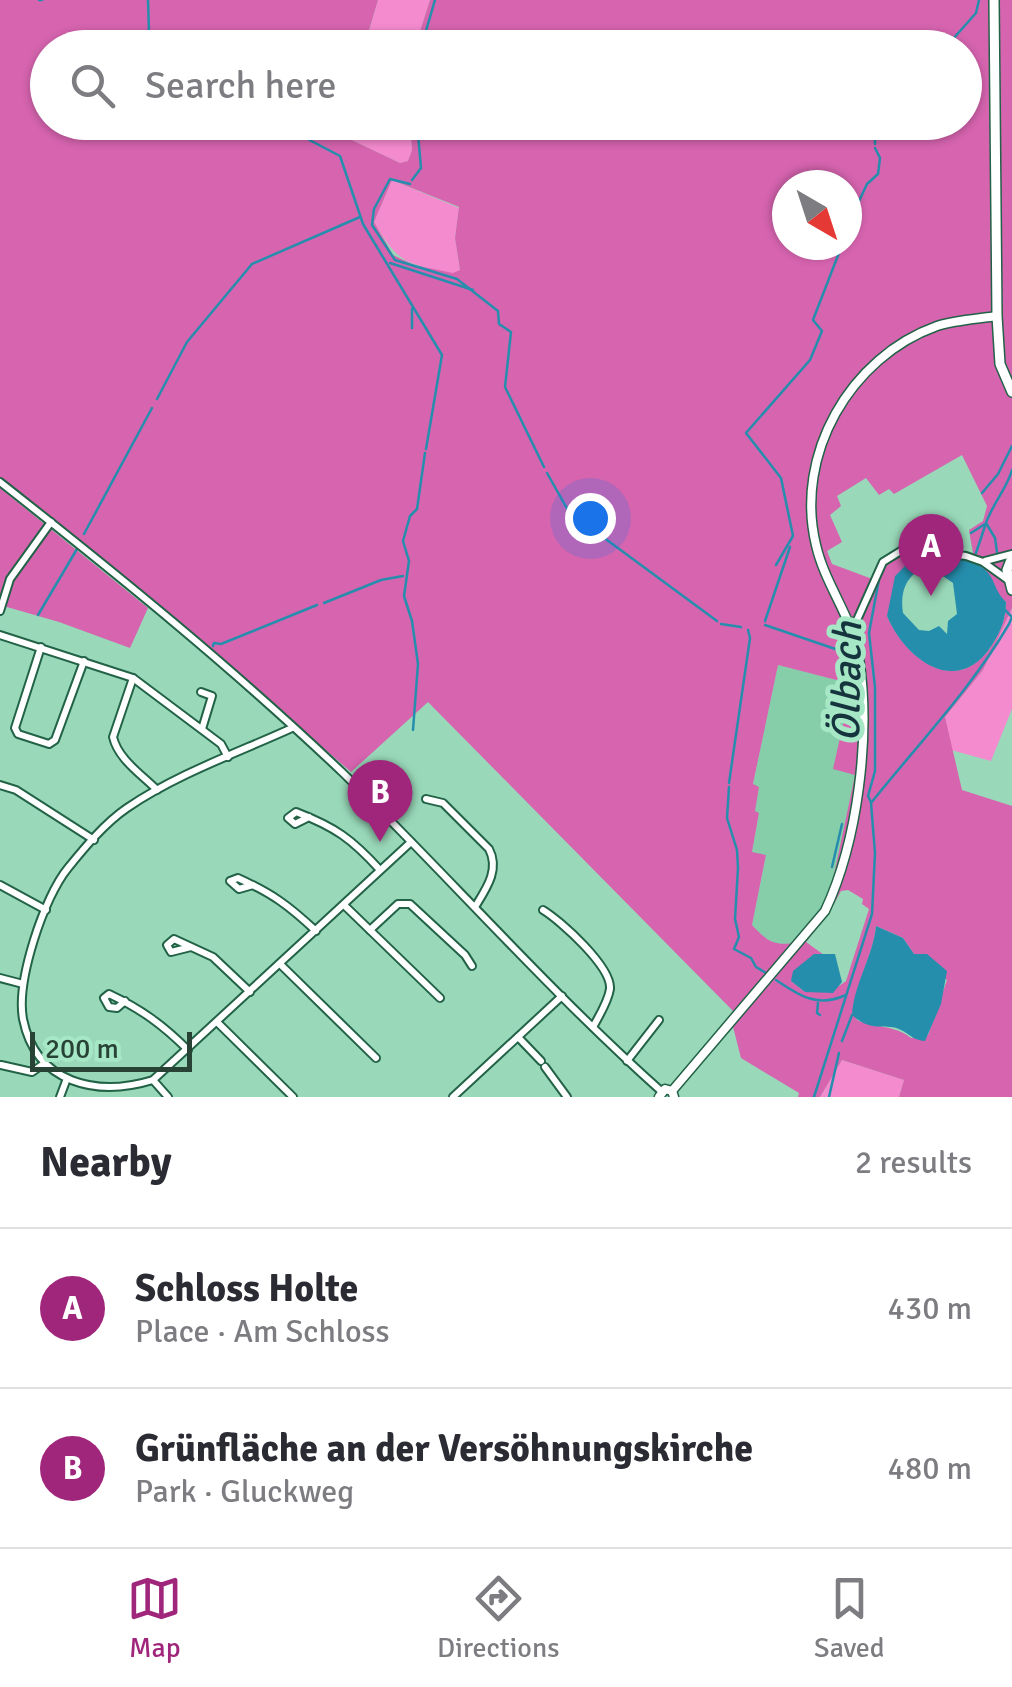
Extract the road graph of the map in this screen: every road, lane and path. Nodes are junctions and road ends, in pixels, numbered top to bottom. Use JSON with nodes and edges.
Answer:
{"nodes":[{"id":1,"x":994,"y":0,"type":"edge"},
{"id":2,"x":996,"y":316,"type":"junction"},
{"id":3,"x":1012,"y":392,"type":"edge"},
{"id":4,"x":0,"y":482,"type":"edge"},
{"id":5,"x":51,"y":522,"type":"junction"},
{"id":6,"x":1012,"y":555,"type":"edge"},
{"id":7,"x":983,"y":562,"type":"junction"},
{"id":8,"x":1010,"y":585,"type":"edge"},
{"id":9,"x":0,"y":610,"type":"edge"},
{"id":10,"x":849,"y":624,"type":"junction"},
{"id":11,"x":0,"y":635,"type":"edge"},
{"id":12,"x":41,"y":648,"type":"junction"},
{"id":13,"x":84,"y":661,"type":"junction"},
{"id":14,"x":132,"y":678,"type":"junction"},
{"id":15,"x":201,"y":692,"type":"dead end"},
{"id":16,"x":292,"y":728,"type":"junction"},
{"id":17,"x":202,"y":729,"type":"junction"},
{"id":18,"x":228,"y":757,"type":"junction"},
{"id":19,"x":0,"y":785,"type":"edge"},
{"id":20,"x":157,"y":790,"type":"junction"},
{"id":21,"x":426,"y":798,"type":"dead end"},
{"id":22,"x":309,"y":816,"type":"dead end"},
{"id":23,"x":94,"y":840,"type":"junction"},
{"id":24,"x":410,"y":842,"type":"junction"},
{"id":25,"x":380,"y":870,"type":"junction"},
{"id":26,"x":0,"y":885,"type":"edge"},
{"id":27,"x":252,"y":885,"type":"dead end"},
{"id":28,"x":344,"y":905,"type":"junction"},
{"id":29,"x":474,"y":907,"type":"junction"},
{"id":30,"x":46,"y":910,"type":"junction"},
{"id":31,"x":542,"y":910,"type":"dead end"},
{"id":32,"x":370,"y":930,"type":"junction"},
{"id":33,"x":316,"y":931,"type":"junction"},
{"id":34,"x":191,"y":947,"type":"dead end"},
{"id":35,"x":280,"y":964,"type":"junction"},
{"id":36,"x":472,"y":966,"type":"dead end"},
{"id":37,"x":0,"y":978,"type":"edge"},
{"id":38,"x":22,"y":984,"type":"junction"},
{"id":39,"x":250,"y":992,"type":"junction"},
{"id":40,"x":562,"y":996,"type":"junction"},
{"id":41,"x":440,"y":998,"type":"dead end"},
{"id":42,"x":125,"y":1002,"type":"dead end"},
{"id":43,"x":659,"y":1020,"type":"dead end"},
{"id":44,"x":218,"y":1023,"type":"junction"},
{"id":45,"x":593,"y":1027,"type":"junction"},
{"id":46,"x":518,"y":1037,"type":"junction"},
{"id":47,"x":188,"y":1050,"type":"junction"},
{"id":48,"x":376,"y":1058,"type":"dead end"},
{"id":49,"x":627,"y":1061,"type":"junction"},
{"id":50,"x":45,"y":1063,"type":"junction"},
{"id":51,"x":1,"y":1064,"type":"edge"},
{"id":52,"x":153,"y":1080,"type":"junction"},
{"id":53,"x":66,"y":1081,"type":"junction"},
{"id":54,"x":660,"y":1094,"type":"edge"},
{"id":55,"x":672,"y":1094,"type":"edge"},
{"id":56,"x":60,"y":1097,"type":"edge"},
{"id":57,"x":168,"y":1097,"type":"edge"},
{"id":58,"x":294,"y":1097,"type":"edge"},
{"id":59,"x":453,"y":1097,"type":"edge"},
{"id":60,"x":567,"y":1097,"type":"edge"}],
"edges":[{"from":1,"to":2,"type":"main road"},
{"from":2,"to":3,"type":"main road"},
{"from":2,"to":10,"type":"street"},
{"from":4,"to":5,"type":"street"},
{"from":5,"to":9,"type":"street"},
{"from":5,"to":16,"type":"street"},
{"from":6,"to":7,"type":"street"},
{"from":6,"to":8,"type":"main road"},
{"from":7,"to":8,"type":"street"},
{"from":7,"to":10,"type":"street"},
{"from":10,"to":55,"type":"street"},
{"from":11,"to":12,"type":"street"},
{"from":12,"to":13,"type":"street"},
{"from":12,"to":13,"type":"street"},
{"from":13,"to":14,"type":"street"},
{"from":14,"to":17,"type":"street"},
{"from":14,"to":20,"type":"street"},
{"from":15,"to":17,"type":"street"},
{"from":16,"to":18,"type":"street"},
{"from":16,"to":24,"type":"street"},
{"from":17,"to":18,"type":"street"},
{"from":18,"to":20,"type":"street"},
{"from":19,"to":23,"type":"street"},
{"from":20,"to":23,"type":"street"},
{"from":21,"to":29,"type":"street"},
{"from":22,"to":25,"type":"street"},
{"from":23,"to":30,"type":"street"},
{"from":24,"to":25,"type":"street"},
{"from":24,"to":29,"type":"street"},
{"from":25,"to":28,"type":"street"},
{"from":26,"to":30,"type":"street"},
{"from":27,"to":33,"type":"street"},
{"from":28,"to":32,"type":"street"},
{"from":28,"to":33,"type":"street"},
{"from":29,"to":40,"type":"street"},
{"from":30,"to":38,"type":"street"},
{"from":31,"to":45,"type":"street"},
{"from":32,"to":36,"type":"street"},
{"from":32,"to":41,"type":"street"},
{"from":33,"to":35,"type":"street"},
{"from":34,"to":39,"type":"street"},
{"from":35,"to":39,"type":"street"},
{"from":35,"to":48,"type":"street"},
{"from":37,"to":38,"type":"street"},
{"from":38,"to":50,"type":"street"},
{"from":39,"to":44,"type":"street"},
{"from":40,"to":45,"type":"street"},
{"from":40,"to":46,"type":"street"},
{"from":42,"to":47,"type":"street"},
{"from":43,"to":49,"type":"street"},
{"from":44,"to":47,"type":"street"},
{"from":44,"to":58,"type":"street"},
{"from":45,"to":49,"type":"street"},
{"from":46,"to":59,"type":"street"},
{"from":46,"to":60,"type":"street"},
{"from":47,"to":52,"type":"street"},
{"from":49,"to":54,"type":"street"},
{"from":50,"to":51,"type":"street"},
{"from":50,"to":53,"type":"street"},
{"from":52,"to":53,"type":"street"},
{"from":52,"to":57,"type":"street"},
{"from":53,"to":56,"type":"street"},
{"from":54,"to":55,"type":"street"}]}
